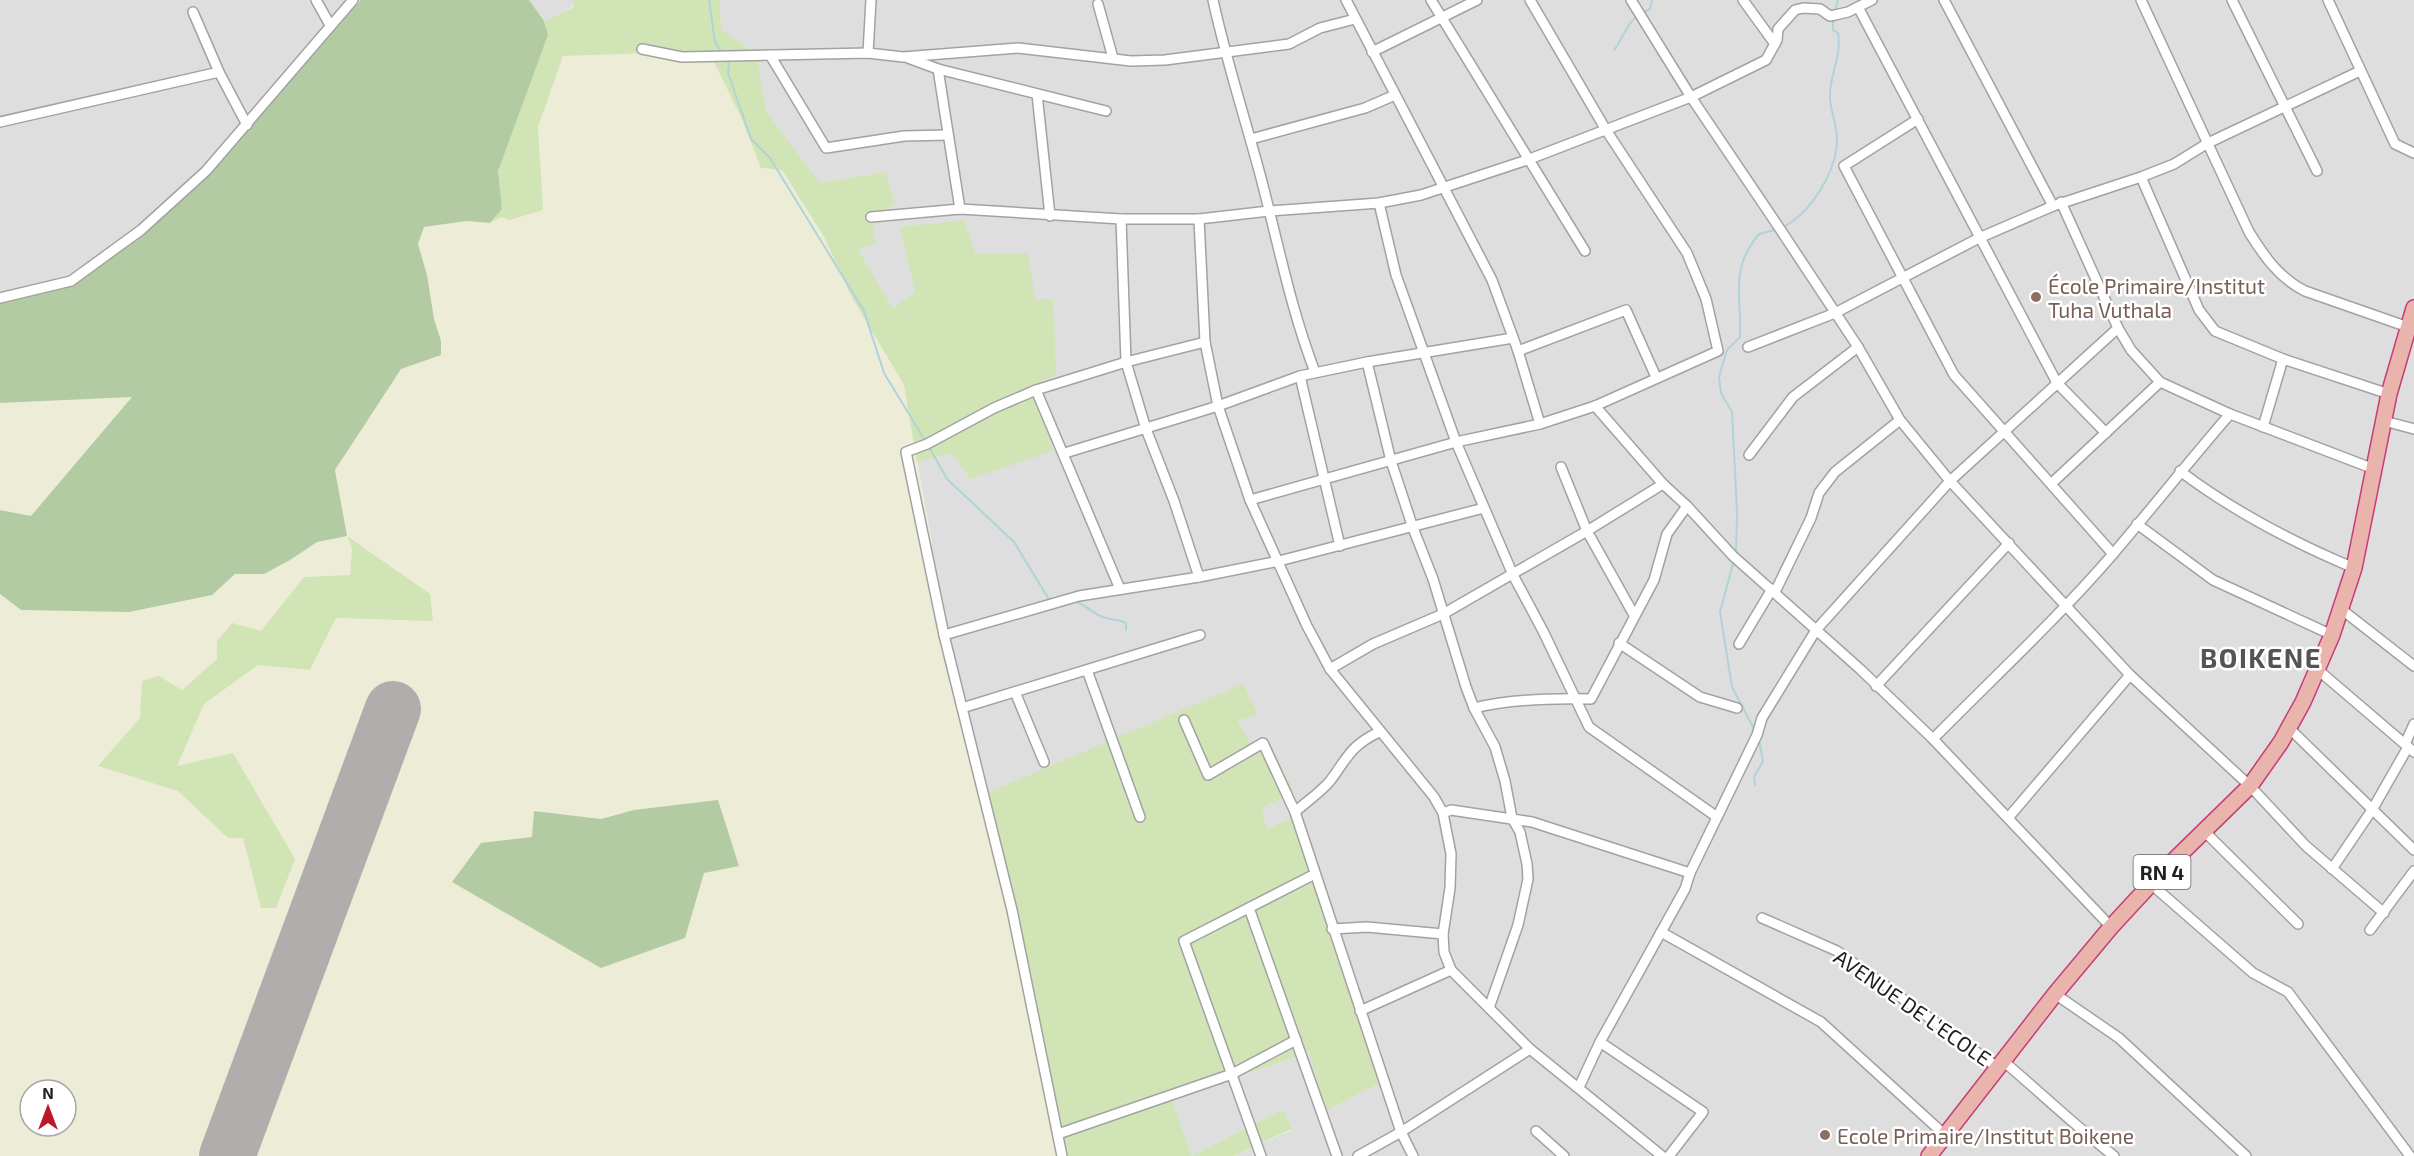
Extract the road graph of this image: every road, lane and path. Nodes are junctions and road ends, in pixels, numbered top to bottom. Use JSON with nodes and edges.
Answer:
{"nodes":[{"id":1,"x":316,"y":0,"type":"edge"},
{"id":2,"x":353,"y":0,"type":"edge"},
{"id":3,"x":871,"y":0,"type":"edge"},
{"id":4,"x":1213,"y":0,"type":"edge"},
{"id":5,"x":1346,"y":0,"type":"edge"},
{"id":6,"x":1431,"y":0,"type":"edge"},
{"id":7,"x":1477,"y":0,"type":"edge"},
{"id":8,"x":1530,"y":0,"type":"edge"},
{"id":9,"x":1631,"y":0,"type":"edge"},
{"id":10,"x":1743,"y":0,"type":"edge"},
{"id":11,"x":1872,"y":0,"type":"edge"},
{"id":12,"x":1944,"y":0,"type":"edge"},
{"id":13,"x":2141,"y":0,"type":"edge"},
{"id":14,"x":2232,"y":0,"type":"edge"},
{"id":15,"x":2328,"y":0,"type":"edge"},
{"id":16,"x":1098,"y":4,"type":"dead end"},
{"id":17,"x":1858,"y":8,"type":"junction"},
{"id":18,"x":193,"y":12,"type":"dead end"},
{"id":19,"x":1441,"y":17,"type":"junction"},
{"id":20,"x":1355,"y":19,"type":"junction"},
{"id":21,"x":330,"y":25,"type":"junction"},
{"id":22,"x":1775,"y":44,"type":"junction"},
{"id":23,"x":642,"y":49,"type":"dead end"},
{"id":24,"x":1372,"y":52,"type":"junction"},
{"id":25,"x":868,"y":53,"type":"junction"},
{"id":26,"x":1225,"y":54,"type":"junction"},
{"id":27,"x":770,"y":55,"type":"junction"},
{"id":28,"x":903,"y":57,"type":"junction"},
{"id":29,"x":1113,"y":58,"type":"junction"},
{"id":30,"x":938,"y":69,"type":"junction"},
{"id":31,"x":2360,"y":71,"type":"junction"},
{"id":32,"x":219,"y":72,"type":"junction"},
{"id":33,"x":1037,"y":94,"type":"junction"},
{"id":34,"x":1395,"y":95,"type":"junction"},
{"id":35,"x":1691,"y":97,"type":"junction"},
{"id":36,"x":2287,"y":107,"type":"junction"},
{"id":37,"x":1106,"y":111,"type":"dead end"},
{"id":38,"x":1918,"y":119,"type":"junction"},
{"id":39,"x":0,"y":122,"type":"edge"},
{"id":40,"x":247,"y":125,"type":"junction"},
{"id":41,"x":1606,"y":130,"type":"junction"},
{"id":42,"x":948,"y":135,"type":"junction"},
{"id":43,"x":1251,"y":139,"type":"junction"},
{"id":44,"x":2208,"y":143,"type":"junction"},
{"id":45,"x":2414,"y":153,"type":"edge"},
{"id":46,"x":1527,"y":160,"type":"junction"},
{"id":47,"x":2318,"y":171,"type":"dead end"},
{"id":48,"x":2142,"y":177,"type":"junction"},
{"id":49,"x":1444,"y":188,"type":"junction"},
{"id":50,"x":1379,"y":202,"type":"junction"},
{"id":51,"x":2057,"y":204,"type":"junction"},
{"id":52,"x":960,"y":209,"type":"junction"},
{"id":53,"x":1269,"y":211,"type":"junction"},
{"id":54,"x":1050,"y":216,"type":"junction"},
{"id":55,"x":871,"y":217,"type":"dead end"},
{"id":56,"x":1120,"y":219,"type":"junction"},
{"id":57,"x":1199,"y":219,"type":"junction"},
{"id":58,"x":1980,"y":238,"type":"junction"},
{"id":59,"x":1585,"y":251,"type":"dead end"},
{"id":60,"x":1902,"y":279,"type":"junction"},
{"id":61,"x":0,"y":298,"type":"edge"},
{"id":62,"x":2414,"y":309,"type":"edge"},
{"id":63,"x":1835,"y":313,"type":"junction"},
{"id":64,"x":2408,"y":327,"type":"junction"},
{"id":65,"x":2118,"y":328,"type":"junction"},
{"id":66,"x":1513,"y":338,"type":"junction"},
{"id":67,"x":1205,"y":342,"type":"junction"},
{"id":68,"x":1748,"y":347,"type":"dead end"},
{"id":69,"x":1858,"y":347,"type":"junction"},
{"id":70,"x":1518,"y":351,"type":"junction"},
{"id":71,"x":1423,"y":352,"type":"junction"},
{"id":72,"x":2283,"y":359,"type":"junction"},
{"id":73,"x":1126,"y":362,"type":"junction"},
{"id":74,"x":1367,"y":362,"type":"junction"},
{"id":75,"x":1316,"y":372,"type":"junction"},
{"id":76,"x":1300,"y":376,"type":"junction"},
{"id":77,"x":1656,"y":377,"type":"junction"},
{"id":78,"x":2160,"y":382,"type":"junction"},
{"id":79,"x":2057,"y":383,"type":"junction"},
{"id":80,"x":1036,"y":390,"type":"junction"},
{"id":81,"x":2389,"y":394,"type":"junction"},
{"id":82,"x":1218,"y":406,"type":"junction"},
{"id":83,"x":1595,"y":406,"type":"junction"},
{"id":84,"x":2230,"y":414,"type":"junction"},
{"id":85,"x":1900,"y":420,"type":"junction"},
{"id":86,"x":2384,"y":421,"type":"junction"},
{"id":87,"x":1540,"y":423,"type":"junction"},
{"id":88,"x":2263,"y":427,"type":"junction"},
{"id":89,"x":1146,"y":429,"type":"junction"},
{"id":90,"x":2414,"y":429,"type":"edge"},
{"id":91,"x":2004,"y":430,"type":"junction"},
{"id":92,"x":2106,"y":433,"type":"junction"},
{"id":93,"x":1456,"y":442,"type":"junction"},
{"id":94,"x":1065,"y":453,"type":"junction"},
{"id":95,"x":1749,"y":455,"type":"dead end"},
{"id":96,"x":1391,"y":461,"type":"junction"},
{"id":97,"x":1560,"y":467,"type":"dead end"},
{"id":98,"x":2374,"y":470,"type":"junction"},
{"id":99,"x":2180,"y":471,"type":"junction"},
{"id":100,"x":1325,"y":479,"type":"junction"},
{"id":101,"x":1950,"y":481,"type":"junction"},
{"id":102,"x":2052,"y":483,"type":"junction"},
{"id":103,"x":1664,"y":484,"type":"junction"},
{"id":104,"x":1250,"y":500,"type":"junction"},
{"id":105,"x":1687,"y":506,"type":"junction"},
{"id":106,"x":1484,"y":508,"type":"junction"},
{"id":107,"x":2137,"y":524,"type":"junction"},
{"id":108,"x":1413,"y":528,"type":"junction"},
{"id":109,"x":1587,"y":531,"type":"junction"},
{"id":110,"x":2009,"y":543,"type":"junction"},
{"id":111,"x":1340,"y":546,"type":"junction"},
{"id":112,"x":2113,"y":554,"type":"junction"},
{"id":113,"x":1279,"y":561,"type":"junction"},
{"id":114,"x":2354,"y":568,"type":"junction"},
{"id":115,"x":1513,"y":575,"type":"junction"},
{"id":116,"x":1199,"y":577,"type":"junction"},
{"id":117,"x":1120,"y":589,"type":"junction"},
{"id":118,"x":1773,"y":591,"type":"junction"},
{"id":119,"x":2066,"y":605,"type":"junction"},
{"id":120,"x":2341,"y":609,"type":"junction"},
{"id":121,"x":1443,"y":614,"type":"junction"},
{"id":122,"x":1634,"y":615,"type":"junction"},
{"id":123,"x":1816,"y":630,"type":"junction"},
{"id":124,"x":944,"y":635,"type":"junction"},
{"id":125,"x":1200,"y":635,"type":"dead end"},
{"id":126,"x":2332,"y":635,"type":"junction"},
{"id":127,"x":1619,"y":644,"type":"junction"},
{"id":128,"x":1739,"y":644,"type":"dead end"},
{"id":129,"x":2414,"y":666,"type":"edge"},
{"id":130,"x":1330,"y":669,"type":"junction"},
{"id":131,"x":2318,"y":669,"type":"junction"},
{"id":132,"x":1088,"y":670,"type":"junction"},
{"id":133,"x":2130,"y":675,"type":"junction"},
{"id":134,"x":1876,"y":686,"type":"junction"},
{"id":135,"x":1015,"y":692,"type":"junction"},
{"id":136,"x":1574,"y":699,"type":"junction"},
{"id":137,"x":962,"y":708,"type":"junction"},
{"id":138,"x":1474,"y":708,"type":"junction"},
{"id":139,"x":1737,"y":708,"type":"dead end"},
{"id":140,"x":1184,"y":720,"type":"dead end"},
{"id":141,"x":2414,"y":724,"type":"edge"},
{"id":142,"x":2289,"y":728,"type":"junction"},
{"id":143,"x":1379,"y":732,"type":"junction"},
{"id":144,"x":1933,"y":739,"type":"junction"},
{"id":145,"x":2409,"y":747,"type":"edge"},
{"id":146,"x":1044,"y":762,"type":"dead end"},
{"id":147,"x":2250,"y":786,"type":"junction"},
{"id":148,"x":2372,"y":810,"type":"junction"},
{"id":149,"x":1295,"y":812,"type":"junction"},
{"id":150,"x":1443,"y":813,"type":"junction"},
{"id":151,"x":1140,"y":817,"type":"dead end"},
{"id":152,"x":1717,"y":817,"type":"junction"},
{"id":153,"x":1512,"y":818,"type":"junction"},
{"id":154,"x":2008,"y":818,"type":"junction"},
{"id":155,"x":2204,"y":831,"type":"junction"},
{"id":156,"x":2414,"y":850,"type":"edge"},
{"id":157,"x":2332,"y":869,"type":"junction"},
{"id":158,"x":2414,"y":871,"type":"edge"},
{"id":159,"x":1690,"y":873,"type":"junction"},
{"id":160,"x":1315,"y":874,"type":"junction"},
{"id":161,"x":2151,"y":884,"type":"junction"},
{"id":162,"x":1249,"y":908,"type":"junction"},
{"id":163,"x":2384,"y":913,"type":"junction"},
{"id":164,"x":1762,"y":918,"type":"dead end"},
{"id":165,"x":2298,"y":924,"type":"dead end"},
{"id":166,"x":2111,"y":927,"type":"junction"},
{"id":167,"x":1332,"y":929,"type":"junction"},
{"id":168,"x":2370,"y":930,"type":"dead end"},
{"id":169,"x":1661,"y":932,"type":"junction"},
{"id":170,"x":1443,"y":934,"type":"junction"},
{"id":171,"x":1451,"y":970,"type":"junction"},
{"id":172,"x":2055,"y":994,"type":"junction"},
{"id":173,"x":1489,"y":1008,"type":"junction"},
{"id":174,"x":1360,"y":1011,"type":"junction"},
{"id":175,"x":1296,"y":1040,"type":"junction"},
{"id":176,"x":1600,"y":1042,"type":"junction"},
{"id":177,"x":1530,"y":1049,"type":"junction"},
{"id":178,"x":2000,"y":1064,"type":"junction"},
{"id":179,"x":1232,"y":1074,"type":"junction"},
{"id":180,"x":1579,"y":1087,"type":"junction"},
{"id":181,"x":1536,"y":1131,"type":"dead end"},
{"id":182,"x":1401,"y":1132,"type":"junction"},
{"id":183,"x":1058,"y":1134,"type":"junction"},
{"id":184,"x":1946,"y":1135,"type":"junction"},
{"id":185,"x":1062,"y":1156,"type":"edge"},
{"id":186,"x":1261,"y":1156,"type":"edge"},
{"id":187,"x":1337,"y":1156,"type":"edge"},
{"id":188,"x":1358,"y":1156,"type":"edge"},
{"id":189,"x":1413,"y":1156,"type":"edge"},
{"id":190,"x":1564,"y":1156,"type":"edge"},
{"id":191,"x":1662,"y":1156,"type":"edge"},
{"id":192,"x":1669,"y":1156,"type":"edge"},
{"id":193,"x":1929,"y":1156,"type":"edge"},
{"id":194,"x":2114,"y":1156,"type":"edge"},
{"id":195,"x":2247,"y":1156,"type":"edge"},
{"id":196,"x":2410,"y":1156,"type":"edge"}],
"edges":[{"from":1,"to":21,"type":"street"},
{"from":2,"to":21,"type":"street"},
{"from":3,"to":25,"type":"street"},
{"from":4,"to":26,"type":"street"},
{"from":5,"to":20,"type":"street"},
{"from":6,"to":19,"type":"street"},
{"from":7,"to":19,"type":"street"},
{"from":8,"to":41,"type":"street"},
{"from":9,"to":35,"type":"street"},
{"from":10,"to":22,"type":"street"},
{"from":11,"to":17,"type":"street"},
{"from":12,"to":51,"type":"street"},
{"from":13,"to":44,"type":"street"},
{"from":14,"to":36,"type":"street"},
{"from":15,"to":31,"type":"street"},
{"from":16,"to":29,"type":"street"},
{"from":17,"to":22,"type":"street"},
{"from":17,"to":38,"type":"street"},
{"from":18,"to":32,"type":"street"},
{"from":19,"to":24,"type":"street"},
{"from":19,"to":46,"type":"street"},
{"from":20,"to":24,"type":"street"},
{"from":20,"to":26,"type":"street"},
{"from":21,"to":40,"type":"street"},
{"from":22,"to":35,"type":"street"},
{"from":23,"to":27,"type":"street"},
{"from":24,"to":34,"type":"street"},
{"from":25,"to":27,"type":"street"},
{"from":25,"to":28,"type":"street"},
{"from":26,"to":29,"type":"street"},
{"from":26,"to":43,"type":"street"},
{"from":27,"to":42,"type":"street"},
{"from":28,"to":29,"type":"street"},
{"from":28,"to":30,"type":"street"},
{"from":30,"to":33,"type":"street"},
{"from":30,"to":42,"type":"street"},
{"from":31,"to":36,"type":"street"},
{"from":31,"to":45,"type":"street"},
{"from":32,"to":39,"type":"street"},
{"from":32,"to":40,"type":"street"},
{"from":33,"to":37,"type":"street"},
{"from":33,"to":54,"type":"street"},
{"from":34,"to":43,"type":"street"},
{"from":34,"to":49,"type":"street"},
{"from":35,"to":41,"type":"street"},
{"from":35,"to":63,"type":"street"},
{"from":36,"to":44,"type":"street"},
{"from":36,"to":47,"type":"street"},
{"from":38,"to":58,"type":"street"},
{"from":38,"to":60,"type":"street"},
{"from":40,"to":61,"type":"street"},
{"from":41,"to":46,"type":"street"},
{"from":41,"to":77,"type":"street"},
{"from":42,"to":52,"type":"street"},
{"from":43,"to":53,"type":"street"},
{"from":44,"to":48,"type":"street"},
{"from":44,"to":64,"type":"street"},
{"from":46,"to":49,"type":"street"},
{"from":46,"to":59,"type":"street"},
{"from":48,"to":51,"type":"street"},
{"from":48,"to":72,"type":"street"},
{"from":49,"to":50,"type":"street"},
{"from":49,"to":66,"type":"street"},
{"from":50,"to":53,"type":"street"},
{"from":50,"to":71,"type":"street"},
{"from":51,"to":58,"type":"street"},
{"from":51,"to":65,"type":"street"},
{"from":52,"to":54,"type":"street"},
{"from":52,"to":55,"type":"street"},
{"from":53,"to":57,"type":"street"},
{"from":53,"to":75,"type":"street"},
{"from":54,"to":56,"type":"street"},
{"from":56,"to":57,"type":"street"},
{"from":56,"to":73,"type":"street"},
{"from":57,"to":67,"type":"street"},
{"from":58,"to":60,"type":"street"},
{"from":58,"to":79,"type":"street"},
{"from":60,"to":63,"type":"street"},
{"from":60,"to":91,"type":"street"},
{"from":62,"to":64,"type":"highway","number":"RN 4"},
{"from":63,"to":68,"type":"street"},
{"from":63,"to":69,"type":"street"},
{"from":64,"to":81,"type":"highway","number":"RN 4"},
{"from":65,"to":78,"type":"street"},
{"from":65,"to":79,"type":"street"},
{"from":66,"to":70,"type":"street"},
{"from":66,"to":71,"type":"street"},
{"from":67,"to":73,"type":"street"},
{"from":67,"to":82,"type":"street"},
{"from":69,"to":85,"type":"street"},
{"from":69,"to":95,"type":"street"},
{"from":70,"to":77,"type":"street"},
{"from":70,"to":87,"type":"street"},
{"from":71,"to":74,"type":"street"},
{"from":71,"to":93,"type":"street"},
{"from":72,"to":81,"type":"street"},
{"from":72,"to":88,"type":"street"},
{"from":73,"to":80,"type":"street"},
{"from":73,"to":89,"type":"street"},
{"from":74,"to":75,"type":"street"},
{"from":74,"to":96,"type":"street"},
{"from":75,"to":76,"type":"street"},
{"from":76,"to":82,"type":"street"},
{"from":76,"to":100,"type":"street"},
{"from":77,"to":83,"type":"street"},
{"from":78,"to":84,"type":"street"},
{"from":78,"to":92,"type":"street"},
{"from":79,"to":91,"type":"street"},
{"from":79,"to":92,"type":"street"},
{"from":80,"to":94,"type":"street"},
{"from":80,"to":124,"type":"street"},
{"from":81,"to":86,"type":"highway","number":"RN 4"},
{"from":82,"to":89,"type":"street"},
{"from":82,"to":104,"type":"street"},
{"from":83,"to":87,"type":"street"},
{"from":83,"to":103,"type":"street"},
{"from":84,"to":88,"type":"street"},
{"from":84,"to":99,"type":"street"},
{"from":85,"to":101,"type":"street"},
{"from":85,"to":118,"type":"street"},
{"from":86,"to":90,"type":"street"},
{"from":86,"to":98,"type":"highway","number":"RN 4"},
{"from":87,"to":93,"type":"street"},
{"from":88,"to":98,"type":"street"},
{"from":89,"to":94,"type":"street"},
{"from":89,"to":116,"type":"street"},
{"from":91,"to":101,"type":"street"},
{"from":91,"to":102,"type":"street"},
{"from":92,"to":102,"type":"street"},
{"from":93,"to":96,"type":"street"},
{"from":93,"to":106,"type":"street"},
{"from":94,"to":117,"type":"street"},
{"from":96,"to":100,"type":"street"},
{"from":96,"to":108,"type":"street"},
{"from":97,"to":109,"type":"street"},
{"from":98,"to":114,"type":"highway","number":"RN 4"},
{"from":99,"to":107,"type":"street"},
{"from":99,"to":114,"type":"street"},
{"from":100,"to":104,"type":"street"},
{"from":100,"to":111,"type":"street"},
{"from":101,"to":110,"type":"street"},
{"from":101,"to":123,"type":"street"},
{"from":102,"to":112,"type":"street"},
{"from":103,"to":105,"type":"street"},
{"from":103,"to":109,"type":"street"},
{"from":104,"to":113,"type":"street"},
{"from":105,"to":118,"type":"street"},
{"from":105,"to":122,"type":"street"},
{"from":106,"to":108,"type":"street"},
{"from":106,"to":115,"type":"street"},
{"from":107,"to":112,"type":"street"},
{"from":107,"to":126,"type":"street"},
{"from":108,"to":111,"type":"street"},
{"from":108,"to":121,"type":"street"},
{"from":109,"to":115,"type":"street"},
{"from":109,"to":122,"type":"street"},
{"from":110,"to":119,"type":"street"},
{"from":110,"to":134,"type":"street"},
{"from":111,"to":113,"type":"street"},
{"from":112,"to":119,"type":"street"},
{"from":113,"to":116,"type":"street"},
{"from":113,"to":130,"type":"street"},
{"from":114,"to":120,"type":"highway","number":"RN 4"},
{"from":115,"to":121,"type":"street"},
{"from":115,"to":136,"type":"street"},
{"from":116,"to":117,"type":"street"},
{"from":117,"to":124,"type":"street"},
{"from":118,"to":123,"type":"street"},
{"from":118,"to":128,"type":"street"},
{"from":119,"to":133,"type":"street"},
{"from":119,"to":144,"type":"street"},
{"from":120,"to":126,"type":"highway","number":"RN 4"},
{"from":120,"to":129,"type":"street"},
{"from":121,"to":130,"type":"street"},
{"from":121,"to":138,"type":"street"},
{"from":122,"to":127,"type":"street"},
{"from":123,"to":134,"type":"street"},
{"from":123,"to":152,"type":"street"},
{"from":124,"to":137,"type":"street"},
{"from":125,"to":132,"type":"street"},
{"from":126,"to":131,"type":"highway","number":"RN 4"},
{"from":127,"to":136,"type":"street"},
{"from":127,"to":139,"type":"street"},
{"from":130,"to":143,"type":"street"},
{"from":131,"to":142,"type":"highway","number":"RN 4"},
{"from":131,"to":145,"type":"street"},
{"from":132,"to":135,"type":"street"},
{"from":132,"to":151,"type":"street"},
{"from":133,"to":147,"type":"street"},
{"from":133,"to":154,"type":"street"},
{"from":134,"to":144,"type":"street"},
{"from":135,"to":137,"type":"street"},
{"from":135,"to":146,"type":"street"},
{"from":136,"to":138,"type":"street"},
{"from":136,"to":152,"type":"street"},
{"from":137,"to":183,"type":"street"},
{"from":138,"to":153,"type":"street"},
{"from":140,"to":149,"type":"street"},
{"from":141,"to":145,"type":"street"},
{"from":142,"to":147,"type":"highway","number":"RN 4"},
{"from":142,"to":148,"type":"street"},
{"from":143,"to":149,"type":"street"},
{"from":143,"to":150,"type":"street"},
{"from":144,"to":154,"type":"street"},
{"from":145,"to":148,"type":"street"},
{"from":147,"to":155,"type":"highway","number":"RN 4"},
{"from":147,"to":157,"type":"street"},
{"from":148,"to":156,"type":"street"},
{"from":148,"to":157,"type":"street"},
{"from":149,"to":160,"type":"street"},
{"from":150,"to":153,"type":"street"},
{"from":150,"to":170,"type":"street"},
{"from":152,"to":159,"type":"street"},
{"from":153,"to":159,"type":"street"},
{"from":153,"to":173,"type":"street"},
{"from":154,"to":166,"type":"street"},
{"from":155,"to":161,"type":"highway","number":"RN 4"},
{"from":155,"to":165,"type":"street"},
{"from":157,"to":163,"type":"street"},
{"from":158,"to":163,"type":"street"},
{"from":159,"to":169,"type":"street"},
{"from":160,"to":162,"type":"street"},
{"from":160,"to":167,"type":"street"},
{"from":161,"to":166,"type":"highway","number":"RN 4"},
{"from":161,"to":196,"type":"street"},
{"from":162,"to":175,"type":"street"},
{"from":162,"to":179,"type":"street"},
{"from":163,"to":168,"type":"street"},
{"from":164,"to":178,"type":"street","name":"AVENUE DE L'ECOLE"},
{"from":166,"to":172,"type":"highway","number":"RN 4"},
{"from":167,"to":170,"type":"street"},
{"from":167,"to":174,"type":"street"},
{"from":169,"to":176,"type":"street"},
{"from":169,"to":184,"type":"street"},
{"from":170,"to":171,"type":"street"},
{"from":171,"to":173,"type":"street"},
{"from":171,"to":174,"type":"street"},
{"from":172,"to":178,"type":"highway","number":"RN 4"},
{"from":172,"to":195,"type":"street"},
{"from":173,"to":177,"type":"street"},
{"from":174,"to":182,"type":"street"},
{"from":175,"to":179,"type":"street"},
{"from":175,"to":187,"type":"street"},
{"from":176,"to":180,"type":"street"},
{"from":176,"to":192,"type":"street"},
{"from":177,"to":180,"type":"street"},
{"from":177,"to":182,"type":"street"},
{"from":178,"to":184,"type":"highway","number":"RN 4"},
{"from":178,"to":194,"type":"street","name":"AVENUE DE L'ECOLE"},
{"from":179,"to":183,"type":"street"},
{"from":179,"to":186,"type":"street"},
{"from":180,"to":191,"type":"street"},
{"from":181,"to":190,"type":"street"},
{"from":182,"to":188,"type":"street"},
{"from":182,"to":189,"type":"street"},
{"from":183,"to":185,"type":"street"},
{"from":184,"to":193,"type":"highway","number":"RN 4"}]}
